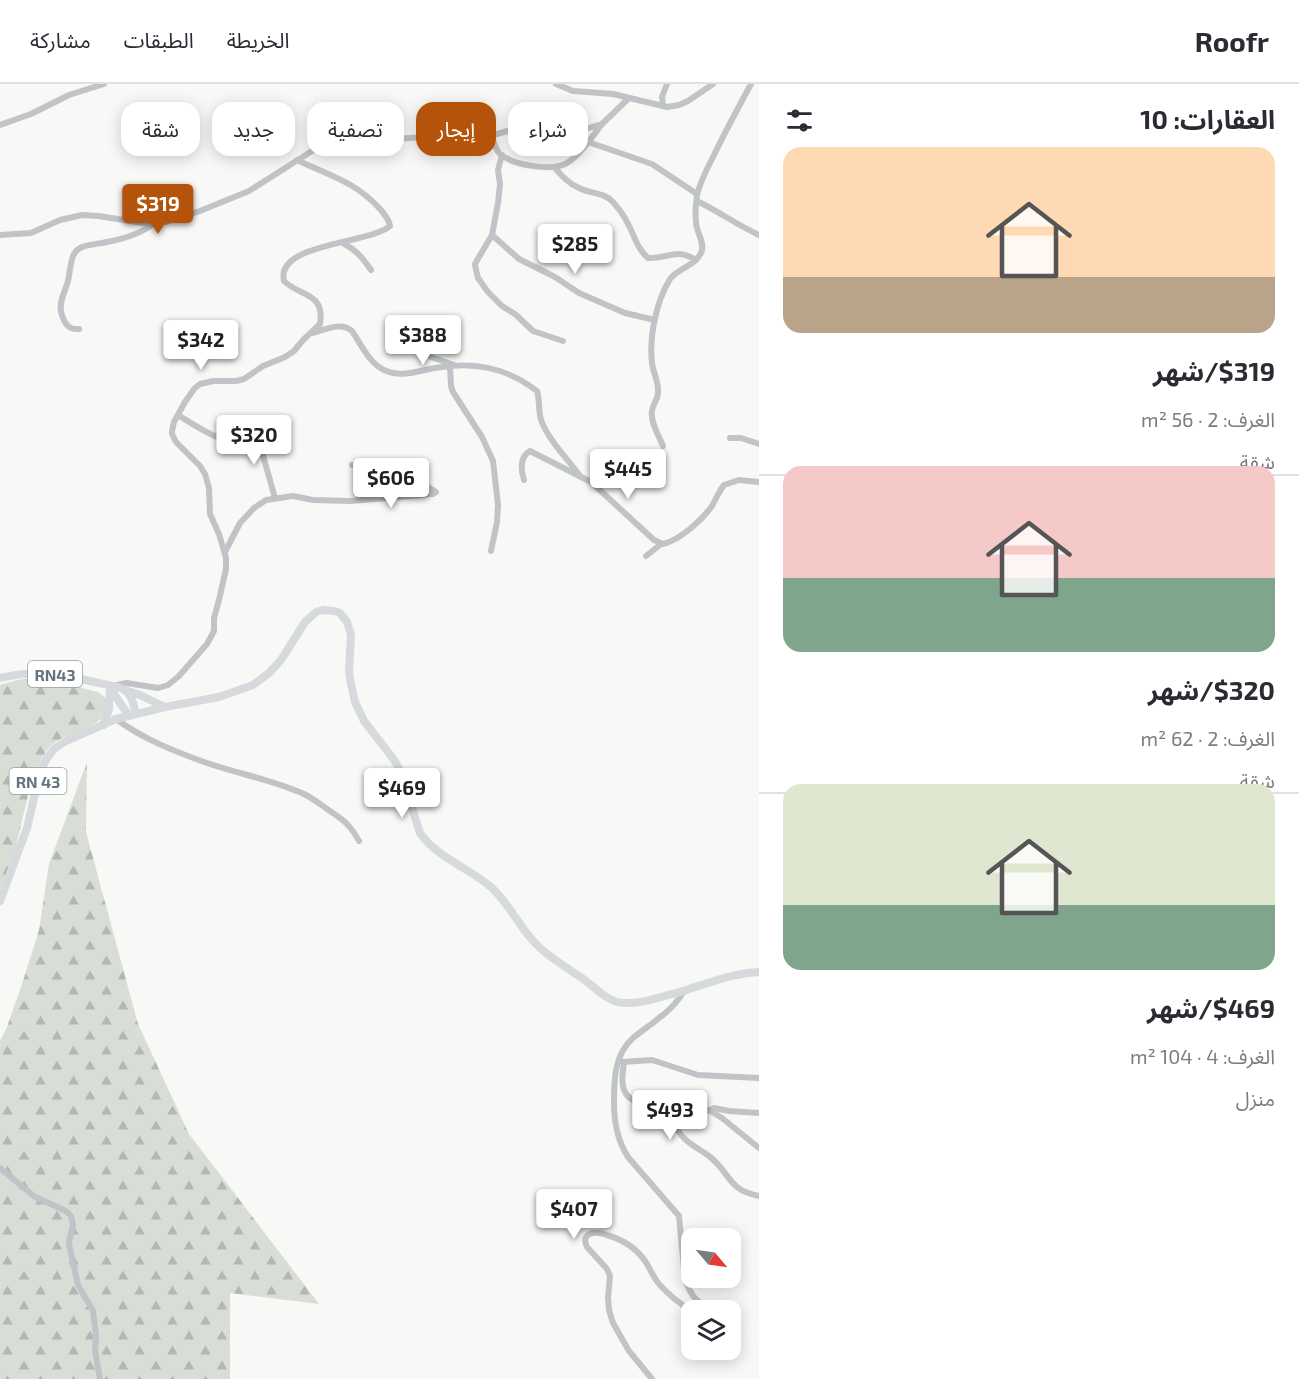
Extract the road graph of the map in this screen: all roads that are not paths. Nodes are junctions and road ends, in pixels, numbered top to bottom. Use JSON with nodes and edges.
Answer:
{"nodes":[{"id":1,"x":104,"y":84,"type":"edge"},
{"id":2,"x":556,"y":84,"type":"edge"},
{"id":3,"x":604,"y":84,"type":"edge"},
{"id":4,"x":667,"y":84,"type":"edge"},
{"id":5,"x":713,"y":84,"type":"edge"},
{"id":6,"x":751,"y":84,"type":"edge"},
{"id":7,"x":604,"y":93,"type":"junction"},
{"id":8,"x":629,"y":98,"type":"junction"},
{"id":9,"x":663,"y":106,"type":"junction"},
{"id":10,"x":602,"y":124,"type":"junction"},
{"id":11,"x":0,"y":125,"type":"edge"},
{"id":12,"x":496,"y":135,"type":"edge"},
{"id":13,"x":416,"y":138,"type":"edge"},
{"id":14,"x":588,"y":142,"type":"joint"},
{"id":15,"x":496,"y":148,"type":"edge"},
{"id":16,"x":501,"y":155,"type":"junction"},
{"id":17,"x":575,"y":156,"type":"edge"},
{"id":18,"x":297,"y":160,"type":"junction"},
{"id":19,"x":554,"y":167,"type":"junction"},
{"id":20,"x":697,"y":197,"type":"junction"},
{"id":21,"x":154,"y":223,"type":"junction"},
{"id":22,"x":0,"y":235,"type":"edge"},
{"id":23,"x":492,"y":235,"type":"junction"},
{"id":24,"x":759,"y":235,"type":"edge"},
{"id":25,"x":342,"y":243,"type":"junction"},
{"id":26,"x":696,"y":260,"type":"junction"},
{"id":27,"x":371,"y":270,"type":"dead end"},
{"id":28,"x":655,"y":320,"type":"junction"},
{"id":29,"x":79,"y":329,"type":"dead end"},
{"id":30,"x":309,"y":334,"type":"junction"},
{"id":31,"x":405,"y":334,"type":"dead end"},
{"id":32,"x":562,"y":341,"type":"dead end"},
{"id":33,"x":460,"y":366,"type":"junction"},
{"id":34,"x":450,"y":367,"type":"junction"},
{"id":35,"x":178,"y":415,"type":"junction"},
{"id":36,"x":280,"y":424,"type":"dead end"},
{"id":37,"x":255,"y":427,"type":"junction"},
{"id":38,"x":730,"y":438,"type":"dead end"},
{"id":39,"x":759,"y":444,"type":"edge"},
{"id":40,"x":663,"y":446,"type":"dead end"},
{"id":41,"x":352,"y":465,"type":"dead end"},
{"id":42,"x":580,"y":476,"type":"junction"},
{"id":43,"x":524,"y":480,"type":"dead end"},
{"id":44,"x":759,"y":482,"type":"edge"},
{"id":45,"x":275,"y":498,"type":"junction"},
{"id":46,"x":661,"y":544,"type":"junction"},
{"id":47,"x":491,"y":551,"type":"dead end"},
{"id":48,"x":225,"y":552,"type":"junction"},
{"id":49,"x":646,"y":556,"type":"dead end"},
{"id":50,"x":0,"y":678,"type":"edge"},
{"id":51,"x":110,"y":688,"type":"junction"},
{"id":52,"x":123,"y":689,"type":"junction"},
{"id":53,"x":165,"y":707,"type":"junction"},
{"id":54,"x":132,"y":715,"type":"junction"},
{"id":55,"x":116,"y":719,"type":"junction"},
{"id":56,"x":103,"y":724,"type":"junction"},
{"id":57,"x":359,"y":841,"type":"dead end"},
{"id":58,"x":0,"y":901,"type":"edge"},
{"id":59,"x":759,"y":972,"type":"edge"},
{"id":60,"x":684,"y":991,"type":"junction"},
{"id":61,"x":621,"y":1062,"type":"junction"},
{"id":62,"x":759,"y":1078,"type":"edge"},
{"id":63,"x":670,"y":1100,"type":"dead end"},
{"id":64,"x":709,"y":1110,"type":"junction"},
{"id":65,"x":759,"y":1113,"type":"edge"},
{"id":66,"x":759,"y":1148,"type":"edge"},
{"id":67,"x":0,"y":1168,"type":"edge"},
{"id":68,"x":759,"y":1196,"type":"edge"},
{"id":69,"x":698,"y":1300,"type":"edge"},
{"id":70,"x":681,"y":1303,"type":"edge"},
{"id":71,"x":100,"y":1379,"type":"edge"},
{"id":72,"x":652,"y":1379,"type":"edge"}],
"edges":[{"from":1,"to":11,"type":"street"},
{"from":2,"to":7,"type":"street"},
{"from":3,"to":7,"type":"street"},
{"from":4,"to":9,"type":"street"},
{"from":5,"to":9,"type":"street"},
{"from":6,"to":20,"type":"street"},
{"from":7,"to":8,"type":"street"},
{"from":8,"to":9,"type":"street"},
{"from":8,"to":10,"type":"street"},
{"from":10,"to":12,"type":"street"},
{"from":10,"to":14,"type":"street"},
{"from":13,"to":18,"type":"street"},
{"from":14,"to":20,"type":"street"},
{"from":15,"to":16,"type":"street"},
{"from":16,"to":19,"type":"street"},
{"from":16,"to":23,"type":"street"},
{"from":17,"to":19,"type":"street"},
{"from":18,"to":21,"type":"street"},
{"from":18,"to":25,"type":"street"},
{"from":19,"to":26,"type":"street"},
{"from":20,"to":24,"type":"street"},
{"from":20,"to":26,"type":"street"},
{"from":21,"to":22,"type":"street"},
{"from":21,"to":29,"type":"street"},
{"from":23,"to":28,"type":"street"},
{"from":23,"to":32,"type":"street"},
{"from":25,"to":27,"type":"street"},
{"from":25,"to":30,"type":"street"},
{"from":26,"to":28,"type":"street"},
{"from":28,"to":40,"type":"street"},
{"from":30,"to":34,"type":"street"},
{"from":30,"to":35,"type":"street"},
{"from":31,"to":33,"type":"street"},
{"from":33,"to":34,"type":"street"},
{"from":33,"to":42,"type":"street"},
{"from":34,"to":47,"type":"street"},
{"from":35,"to":37,"type":"street"},
{"from":35,"to":48,"type":"street"},
{"from":36,"to":37,"type":"street"},
{"from":37,"to":45,"type":"street"},
{"from":38,"to":39,"type":"street"},
{"from":41,"to":45,"type":"street"},
{"from":42,"to":43,"type":"street"},
{"from":42,"to":46,"type":"street"},
{"from":44,"to":46,"type":"street"},
{"from":45,"to":48,"type":"street"},
{"from":46,"to":49,"type":"street"},
{"from":48,"to":51,"type":"street"},
{"from":50,"to":51,"type":"main road","number":"RN43"},
{"from":51,"to":52,"type":"main road"},
{"from":51,"to":54,"type":"main road"},
{"from":51,"to":56,"type":"main road"},
{"from":52,"to":53,"type":"main road"},
{"from":52,"to":54,"type":"main road"},
{"from":53,"to":54,"type":"main road"},
{"from":53,"to":60,"type":"main road"},
{"from":54,"to":55,"type":"main road","number":"RN 43"},
{"from":55,"to":56,"type":"main road","number":"RN 43"},
{"from":55,"to":57,"type":"street"},
{"from":56,"to":58,"type":"main road","number":"RN 43"},
{"from":59,"to":60,"type":"main road"},
{"from":60,"to":61,"type":"street"},
{"from":61,"to":62,"type":"street"},
{"from":61,"to":68,"type":"street"},
{"from":61,"to":69,"type":"street"},
{"from":63,"to":64,"type":"street"},
{"from":64,"to":65,"type":"street"},
{"from":64,"to":66,"type":"street"},
{"from":67,"to":71,"type":"street"},
{"from":70,"to":72,"type":"street"}]}
